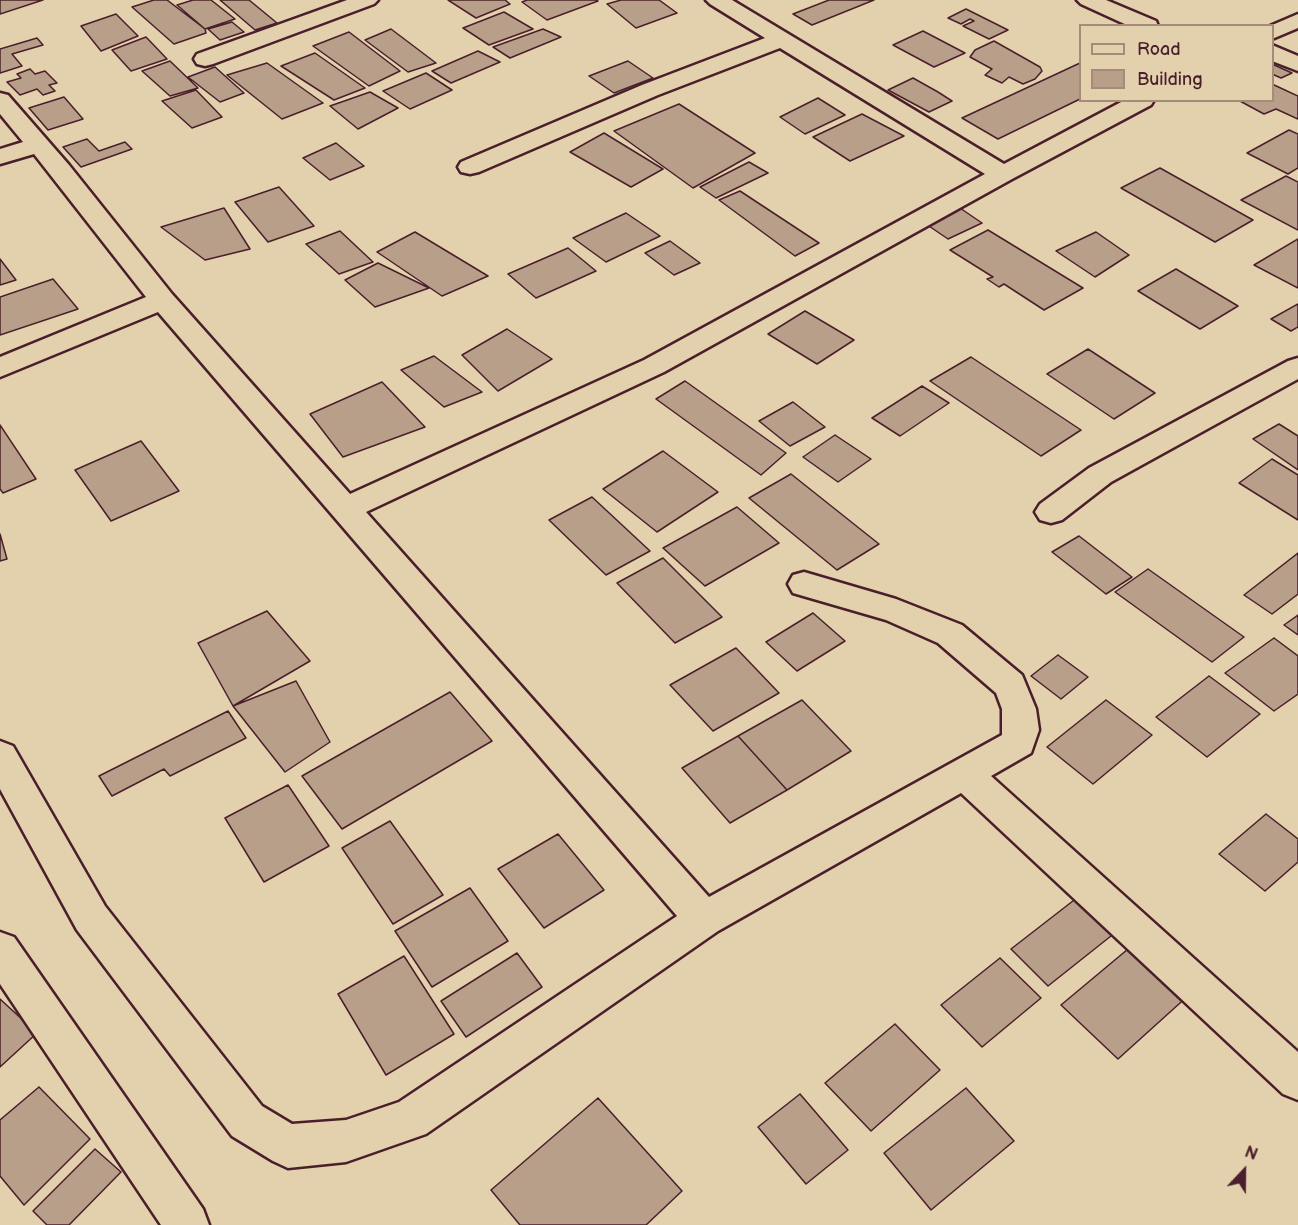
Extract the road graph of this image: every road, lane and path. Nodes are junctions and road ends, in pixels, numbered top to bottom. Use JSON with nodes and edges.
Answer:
{"nodes":[{"id":1,"x":367,"y":0,"type":"edge"},
{"id":2,"x":717,"y":0,"type":"edge"},
{"id":3,"x":1088,"y":0,"type":"edge"},
{"id":4,"x":1298,"y":21,"type":"edge"},
{"id":5,"x":1143,"y":24,"type":"edge"},
{"id":6,"x":1274,"y":32,"type":"edge"},
{"id":7,"x":780,"y":40,"type":"junction"},
{"id":8,"x":1274,"y":53,"type":"edge"},
{"id":9,"x":205,"y":59,"type":"dead end"},
{"id":10,"x":1298,"y":64,"type":"edge"},
{"id":11,"x":0,"y":100,"type":"edge"},
{"id":12,"x":1139,"y":102,"type":"edge"},
{"id":13,"x":38,"y":145,"type":"junction"},
{"id":14,"x":0,"y":157,"type":"edge"},
{"id":15,"x":470,"y":167,"type":"dead end"},
{"id":16,"x":1003,"y":174,"type":"junction"},
{"id":17,"x":162,"y":300,"type":"junction"},
{"id":18,"x":1298,"y":367,"type":"edge"},
{"id":19,"x":0,"y":368,"type":"edge"},
{"id":20,"x":347,"y":508,"type":"junction"},
{"id":21,"x":1051,"y":512,"type":"dead end"},
{"id":22,"x":804,"y":584,"type":"dead end"},
{"id":23,"x":0,"y":756,"type":"edge"},
{"id":24,"x":965,"y":774,"type":"junction"},
{"id":25,"x":704,"y":919,"type":"junction"},
{"id":26,"x":0,"y":950,"type":"edge"},
{"id":27,"x":1298,"y":1080,"type":"edge"},
{"id":28,"x":187,"y":1225,"type":"edge"}],
"edges":[{"from":1,"to":9,"type":"street"},
{"from":2,"to":7,"type":"street"},
{"from":3,"to":5,"type":"street"},
{"from":4,"to":6,"type":"street"},
{"from":7,"to":15,"type":"street"},
{"from":7,"to":16,"type":"street"},
{"from":8,"to":10,"type":"street"},
{"from":11,"to":13,"type":"street"},
{"from":12,"to":16,"type":"street"},
{"from":13,"to":14,"type":"street"},
{"from":13,"to":17,"type":"street"},
{"from":16,"to":20,"type":"street"},
{"from":17,"to":19,"type":"street"},
{"from":17,"to":20,"type":"street"},
{"from":18,"to":21,"type":"street"},
{"from":20,"to":25,"type":"street"},
{"from":22,"to":24,"type":"street"},
{"from":23,"to":25,"type":"street"},
{"from":24,"to":25,"type":"street"},
{"from":24,"to":27,"type":"street"},
{"from":26,"to":28,"type":"street"}]}
